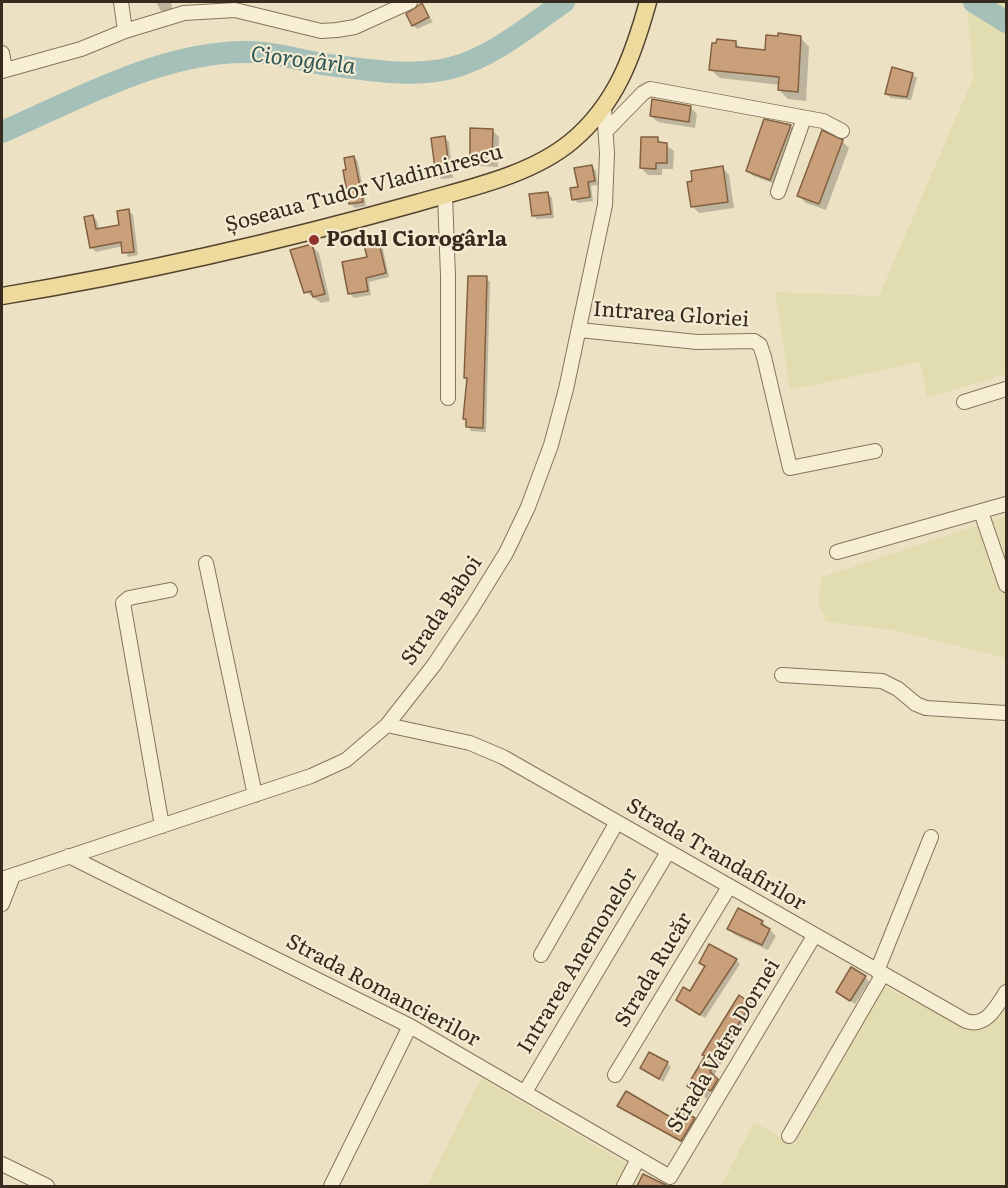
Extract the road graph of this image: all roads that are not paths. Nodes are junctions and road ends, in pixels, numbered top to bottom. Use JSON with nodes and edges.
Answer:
{"nodes":[{"id":1,"x":121,"y":2,"type":"edge"},
{"id":2,"x":410,"y":2,"type":"edge"},
{"id":3,"x":648,"y":2,"type":"edge"},
{"id":4,"x":125,"y":31,"type":"junction"},
{"id":5,"x":2,"y":53,"type":"edge"},
{"id":6,"x":3,"y":70,"type":"edge"},
{"id":7,"x":604,"y":109,"type":"junction"},
{"id":8,"x":804,"y":118,"type":"junction"},
{"id":9,"x":606,"y":131,"type":"junction"},
{"id":10,"x":842,"y":131,"type":"dead end"},
{"id":11,"x":778,"y":192,"type":"dead end"},
{"id":12,"x":445,"y":195,"type":"junction"},
{"id":13,"x":2,"y":296,"type":"edge"},
{"id":14,"x":579,"y":330,"type":"junction"},
{"id":15,"x":1006,"y":389,"type":"edge"},
{"id":16,"x":448,"y":398,"type":"dead end"},
{"id":17,"x":964,"y":402,"type":"dead end"},
{"id":18,"x":875,"y":451,"type":"dead end"},
{"id":19,"x":1006,"y":504,"type":"edge"},
{"id":20,"x":981,"y":512,"type":"junction"},
{"id":21,"x":837,"y":552,"type":"dead end"},
{"id":22,"x":206,"y":563,"type":"dead end"},
{"id":23,"x":1006,"y":585,"type":"edge"},
{"id":24,"x":170,"y":590,"type":"dead end"},
{"id":25,"x":782,"y":675,"type":"dead end"},
{"id":26,"x":1006,"y":713,"type":"edge"},
{"id":27,"x":387,"y":725,"type":"junction"},
{"id":28,"x":255,"y":795,"type":"junction"},
{"id":29,"x":617,"y":822,"type":"junction"},
{"id":30,"x":162,"y":826,"type":"junction"},
{"id":31,"x":931,"y":837,"type":"dead end"},
{"id":32,"x":668,"y":852,"type":"junction"},
{"id":33,"x":69,"y":856,"type":"junction"},
{"id":34,"x":7,"y":877,"type":"edge"},
{"id":35,"x":729,"y":887,"type":"junction"},
{"id":36,"x":2,"y":904,"type":"edge"},
{"id":37,"x":814,"y":936,"type":"junction"},
{"id":38,"x":541,"y":955,"type":"dead end"},
{"id":39,"x":880,"y":973,"type":"junction"},
{"id":40,"x":1006,"y":992,"type":"edge"},
{"id":41,"x":410,"y":1026,"type":"junction"},
{"id":42,"x":615,"y":1075,"type":"dead end"},
{"id":43,"x":525,"y":1092,"type":"junction"},
{"id":44,"x":789,"y":1136,"type":"dead end"},
{"id":45,"x":638,"y":1159,"type":"junction"},
{"id":46,"x":2,"y":1164,"type":"edge"},
{"id":47,"x":670,"y":1177,"type":"joint"},
{"id":48,"x":47,"y":1186,"type":"edge"},
{"id":49,"x":332,"y":1186,"type":"edge"},
{"id":50,"x":624,"y":1186,"type":"edge"}],
"edges":[{"from":1,"to":4,"type":"street"},
{"from":2,"to":4,"type":"street"},
{"from":3,"to":7,"type":"main road","name":"Șoseaua Tudor Vladimirescu"},
{"from":4,"to":6,"type":"street"},
{"from":5,"to":6,"type":"street"},
{"from":7,"to":9,"type":"street","name":"Strada Baboi"},
{"from":7,"to":12,"type":"main road","name":"Șoseaua Tudor Vladimirescu"},
{"from":8,"to":9,"type":"street"},
{"from":8,"to":10,"type":"street"},
{"from":8,"to":11,"type":"street"},
{"from":9,"to":14,"type":"street","name":"Strada Baboi"},
{"from":12,"to":13,"type":"main road","name":"Șoseaua Tudor Vladimirescu"},
{"from":12,"to":16,"type":"street"},
{"from":14,"to":18,"type":"street","name":"Intrarea Gloriei"},
{"from":14,"to":27,"type":"street","name":"Strada Baboi"},
{"from":15,"to":17,"type":"street"},
{"from":19,"to":20,"type":"street"},
{"from":20,"to":21,"type":"street"},
{"from":20,"to":23,"type":"street"},
{"from":22,"to":28,"type":"street"},
{"from":24,"to":30,"type":"street"},
{"from":25,"to":26,"type":"street"},
{"from":27,"to":28,"type":"street","name":"Strada Baboi"},
{"from":27,"to":29,"type":"street","name":"Strada Trandafirilor"},
{"from":28,"to":30,"type":"street","name":"Strada Baboi"},
{"from":29,"to":32,"type":"street","name":"Strada Trandafirilor"},
{"from":29,"to":38,"type":"street"},
{"from":30,"to":33,"type":"street","name":"Strada Baboi"},
{"from":31,"to":39,"type":"street"},
{"from":32,"to":35,"type":"street","name":"Strada Trandafirilor"},
{"from":32,"to":43,"type":"street","name":"Intrarea Anemonelor"},
{"from":33,"to":34,"type":"street","name":"Strada Baboi"},
{"from":33,"to":41,"type":"street","name":"Strada Romancierilor"},
{"from":34,"to":36,"type":"street"},
{"from":35,"to":37,"type":"street","name":"Strada Trandafirilor"},
{"from":35,"to":42,"type":"street","name":"Strada Rucăr"},
{"from":37,"to":39,"type":"street","name":"Strada Trandafirilor"},
{"from":37,"to":47,"type":"street","name":"Strada Vatra Dornei"},
{"from":39,"to":40,"type":"street","name":"Strada Trandafirilor"},
{"from":39,"to":44,"type":"street"},
{"from":41,"to":43,"type":"street","name":"Strada Romancierilor"},
{"from":41,"to":49,"type":"street"},
{"from":43,"to":45,"type":"street","name":"Strada Romancierilor"},
{"from":45,"to":47,"type":"street","name":"Strada Romancierilor"},
{"from":45,"to":50,"type":"street"},
{"from":46,"to":48,"type":"street"}]}
